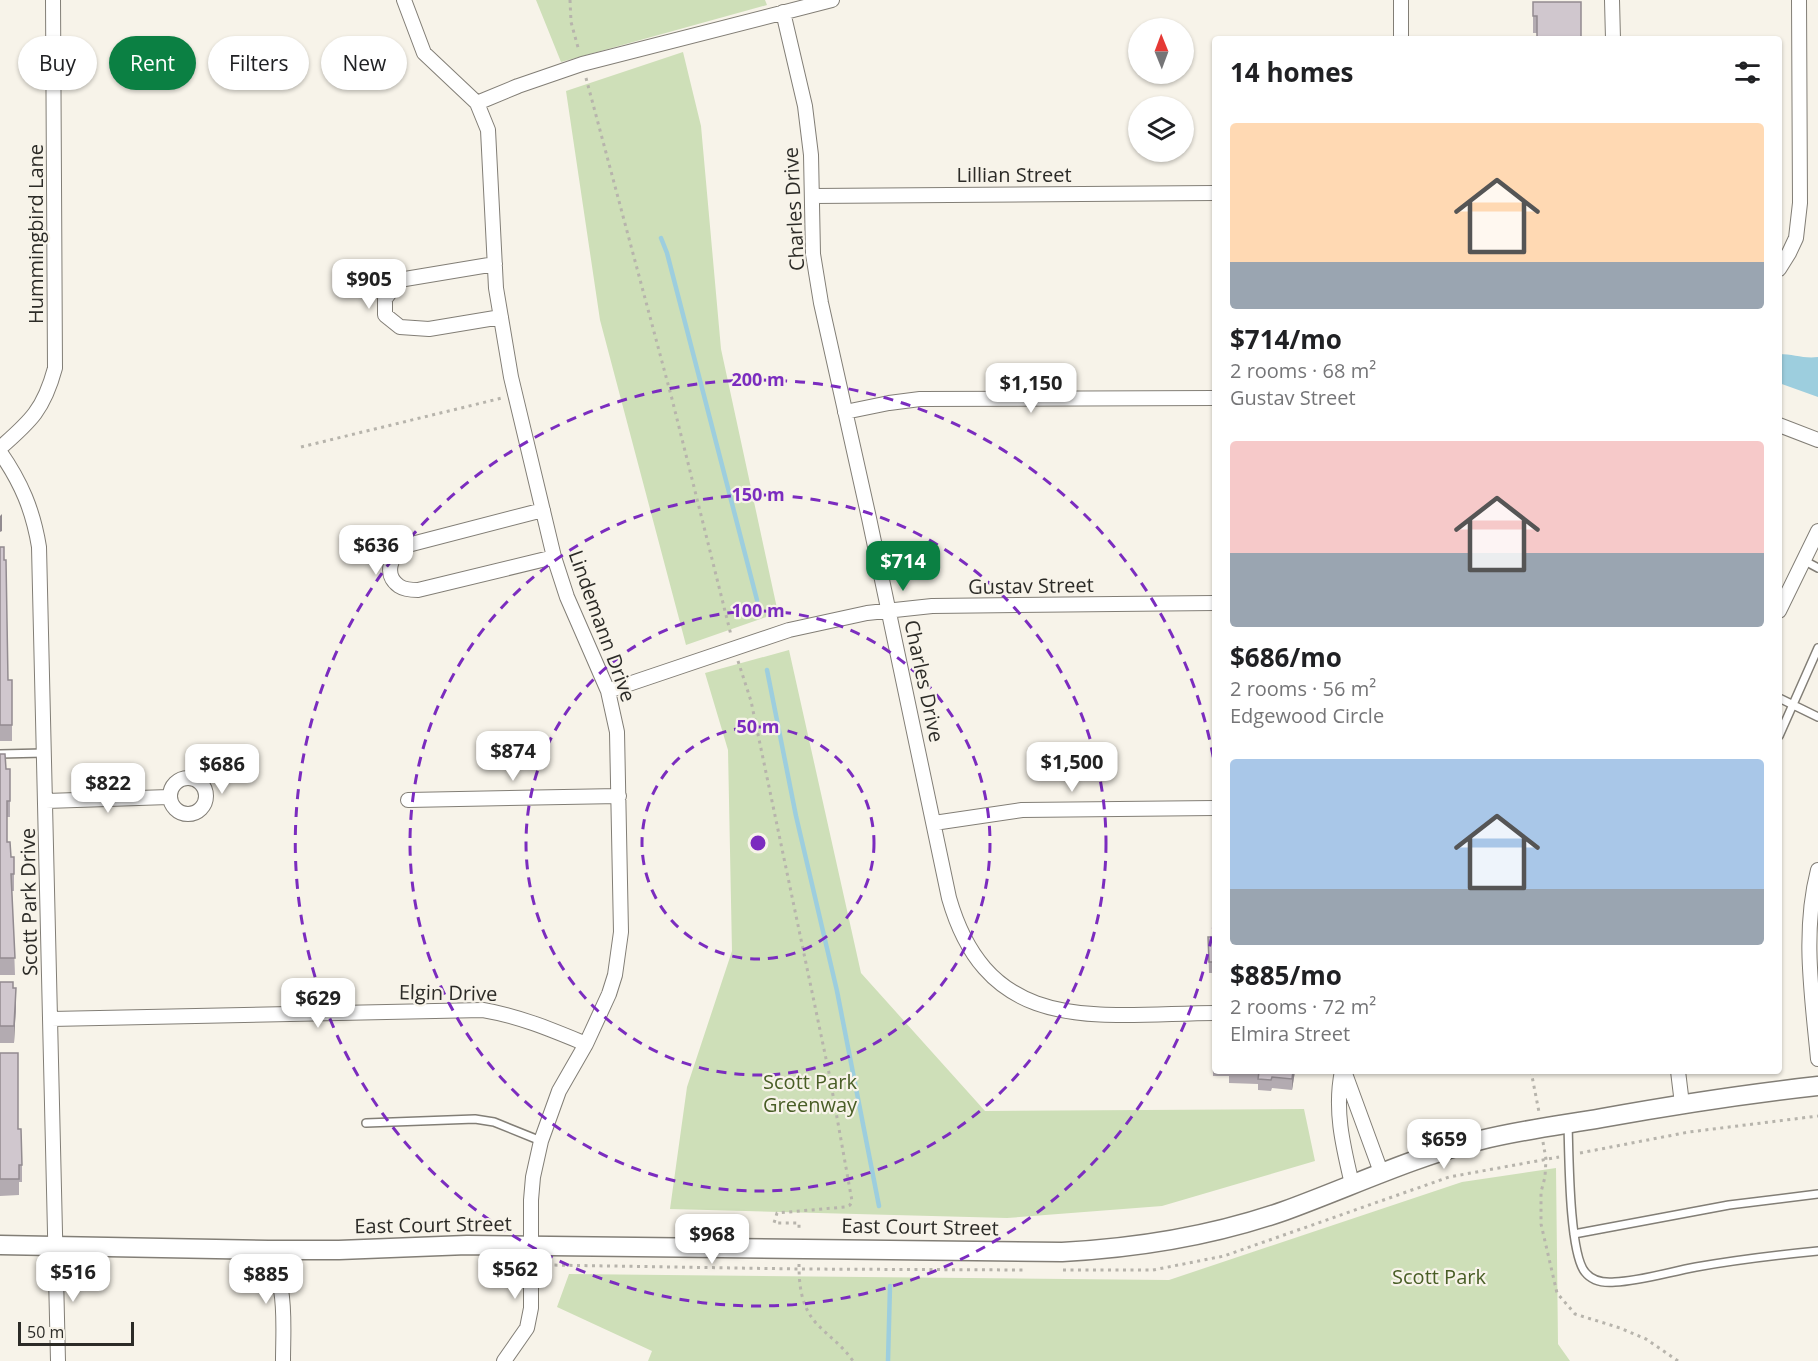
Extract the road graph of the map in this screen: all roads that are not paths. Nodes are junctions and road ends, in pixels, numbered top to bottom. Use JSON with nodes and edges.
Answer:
{"nodes":[{"id":1,"x":53,"y":0,"type":"edge"},
{"id":2,"x":404,"y":0,"type":"edge"},
{"id":3,"x":832,"y":0,"type":"edge"},
{"id":4,"x":1401,"y":0,"type":"edge"},
{"id":5,"x":1612,"y":0,"type":"edge"},
{"id":6,"x":1799,"y":0,"type":"edge"},
{"id":7,"x":783,"y":12,"type":"junction"},
{"id":8,"x":1401,"y":36,"type":"edge"},
{"id":9,"x":1613,"y":36,"type":"edge"},
{"id":10,"x":477,"y":103,"type":"junction"},
{"id":11,"x":1212,"y":192,"type":"edge"},
{"id":12,"x":813,"y":196,"type":"junction"},
{"id":13,"x":495,"y":264,"type":"junction"},
{"id":14,"x":1782,"y":265,"type":"edge"},
{"id":15,"x":501,"y":317,"type":"junction"},
{"id":16,"x":1212,"y":398,"type":"edge"},
{"id":17,"x":845,"y":412,"type":"junction"},
{"id":18,"x":1782,"y":426,"type":"edge"},
{"id":19,"x":1818,"y":440,"type":"edge"},
{"id":20,"x":0,"y":450,"type":"edge"},
{"id":21,"x":543,"y":510,"type":"junction"},
{"id":22,"x":1818,"y":531,"type":"edge"},
{"id":23,"x":554,"y":557,"type":"junction"},
{"id":24,"x":1803,"y":560,"type":"junction"},
{"id":25,"x":1818,"y":568,"type":"edge"},
{"id":26,"x":1212,"y":603,"type":"edge"},
{"id":27,"x":1782,"y":605,"type":"edge"},
{"id":28,"x":889,"y":610,"type":"junction"},
{"id":29,"x":1818,"y":648,"type":"edge"},
{"id":30,"x":608,"y":691,"type":"junction"},
{"id":31,"x":1782,"y":699,"type":"edge"},
{"id":32,"x":1794,"y":705,"type":"junction"},
{"id":33,"x":1818,"y":717,"type":"edge"},
{"id":34,"x":1782,"y":730,"type":"edge"},
{"id":35,"x":44,"y":753,"type":"junction"},
{"id":36,"x":0,"y":754,"type":"edge"},
{"id":37,"x":619,"y":796,"type":"junction"},
{"id":38,"x":169,"y":797,"type":"dead end"},
{"id":39,"x":408,"y":800,"type":"dead end"},
{"id":40,"x":46,"y":801,"type":"junction"},
{"id":41,"x":1212,"y":808,"type":"edge"},
{"id":42,"x":934,"y":823,"type":"junction"},
{"id":43,"x":1818,"y":870,"type":"edge"},
{"id":44,"x":1212,"y":1013,"type":"edge"},
{"id":45,"x":51,"y":1019,"type":"junction"},
{"id":46,"x":586,"y":1044,"type":"junction"},
{"id":47,"x":1818,"y":1059,"type":"edge"},
{"id":48,"x":1342,"y":1074,"type":"edge"},
{"id":49,"x":1344,"y":1074,"type":"edge"},
{"id":50,"x":1678,"y":1074,"type":"edge"},
{"id":51,"x":1818,"y":1086,"type":"edge"},
{"id":52,"x":1682,"y":1104,"type":"junction"},
{"id":53,"x":366,"y":1123,"type":"dead end"},
{"id":54,"x":1568,"y":1124,"type":"junction"},
{"id":55,"x":541,"y":1141,"type":"junction"},
{"id":56,"x":1381,"y":1172,"type":"junction"},
{"id":57,"x":1352,"y":1184,"type":"junction"},
{"id":58,"x":1818,"y":1194,"type":"edge"},
{"id":59,"x":1574,"y":1234,"type":"junction"},
{"id":60,"x":0,"y":1245,"type":"edge"},
{"id":61,"x":56,"y":1246,"type":"junction"},
{"id":62,"x":531,"y":1246,"type":"junction"},
{"id":63,"x":268,"y":1250,"type":"junction"},
{"id":64,"x":1818,"y":1251,"type":"edge"},
{"id":65,"x":58,"y":1361,"type":"edge"},
{"id":66,"x":283,"y":1361,"type":"edge"},
{"id":67,"x":504,"y":1361,"type":"edge"}],
"edges":[{"from":1,"to":20,"type":"street","name":"Hummingbird Lane"},
{"from":2,"to":10,"type":"street","name":"Lindemann Drive"},
{"from":3,"to":7,"type":"street"},
{"from":4,"to":8,"type":"street"},
{"from":5,"to":9,"type":"street"},
{"from":6,"to":14,"type":"street"},
{"from":7,"to":10,"type":"street"},
{"from":7,"to":12,"type":"street","name":"Charles Drive"},
{"from":10,"to":13,"type":"street","name":"Lindemann Drive"},
{"from":11,"to":12,"type":"street","name":"Lillian Street"},
{"from":12,"to":17,"type":"street","name":"Charles Drive"},
{"from":13,"to":15,"type":"street","name":"Lindemann Drive"},
{"from":13,"to":15,"type":"street"},
{"from":15,"to":21,"type":"street","name":"Lindemann Drive"},
{"from":16,"to":17,"type":"street"},
{"from":17,"to":28,"type":"street","name":"Charles Drive"},
{"from":18,"to":19,"type":"street"},
{"from":20,"to":35,"type":"street","name":"Scott Park Drive"},
{"from":21,"to":23,"type":"street","name":"Lindemann Drive"},
{"from":21,"to":23,"type":"street"},
{"from":22,"to":24,"type":"street"},
{"from":23,"to":30,"type":"street","name":"Lindemann Drive"},
{"from":24,"to":25,"type":"lane"},
{"from":24,"to":27,"type":"street"},
{"from":26,"to":28,"type":"street","name":"Gustav Street"},
{"from":28,"to":30,"type":"street","name":"Gustav Street"},
{"from":28,"to":42,"type":"street","name":"Charles Drive"},
{"from":29,"to":32,"type":"lane"},
{"from":30,"to":37,"type":"street","name":"Lindemann Drive"},
{"from":31,"to":32,"type":"lane"},
{"from":32,"to":33,"type":"lane"},
{"from":32,"to":34,"type":"lane"},
{"from":35,"to":36,"type":"lane"},
{"from":35,"to":40,"type":"street","name":"Scott Park Drive"},
{"from":37,"to":39,"type":"street"},
{"from":37,"to":46,"type":"street","name":"Lindemann Drive"},
{"from":38,"to":40,"type":"street"},
{"from":40,"to":45,"type":"street","name":"Scott Park Drive"},
{"from":41,"to":42,"type":"street"},
{"from":42,"to":44,"type":"street","name":"Charles Drive"},
{"from":43,"to":47,"type":"street"},
{"from":45,"to":46,"type":"street","name":"Elgin Drive"},
{"from":45,"to":61,"type":"street","name":"Scott Park Drive"},
{"from":46,"to":55,"type":"street","name":"Lindemann Drive"},
{"from":48,"to":57,"type":"street"},
{"from":49,"to":56,"type":"street"},
{"from":50,"to":52,"type":"street"},
{"from":51,"to":52,"type":"street","name":"East Court Street"},
{"from":52,"to":54,"type":"street","name":"East Court Street"},
{"from":53,"to":55,"type":"lane"},
{"from":54,"to":56,"type":"street","name":"East Court Street"},
{"from":54,"to":59,"type":"lane"},
{"from":55,"to":62,"type":"street","name":"Lindemann Drive"},
{"from":56,"to":57,"type":"street","name":"East Court Street"},
{"from":57,"to":62,"type":"street","name":"East Court Street"},
{"from":58,"to":59,"type":"lane"},
{"from":59,"to":64,"type":"lane"},
{"from":60,"to":61,"type":"street","name":"East Court Street"},
{"from":61,"to":63,"type":"street","name":"East Court Street"},
{"from":61,"to":65,"type":"street","name":"Scott Park Drive"},
{"from":62,"to":63,"type":"street","name":"East Court Street"},
{"from":62,"to":67,"type":"street"},
{"from":63,"to":66,"type":"street"}]}
